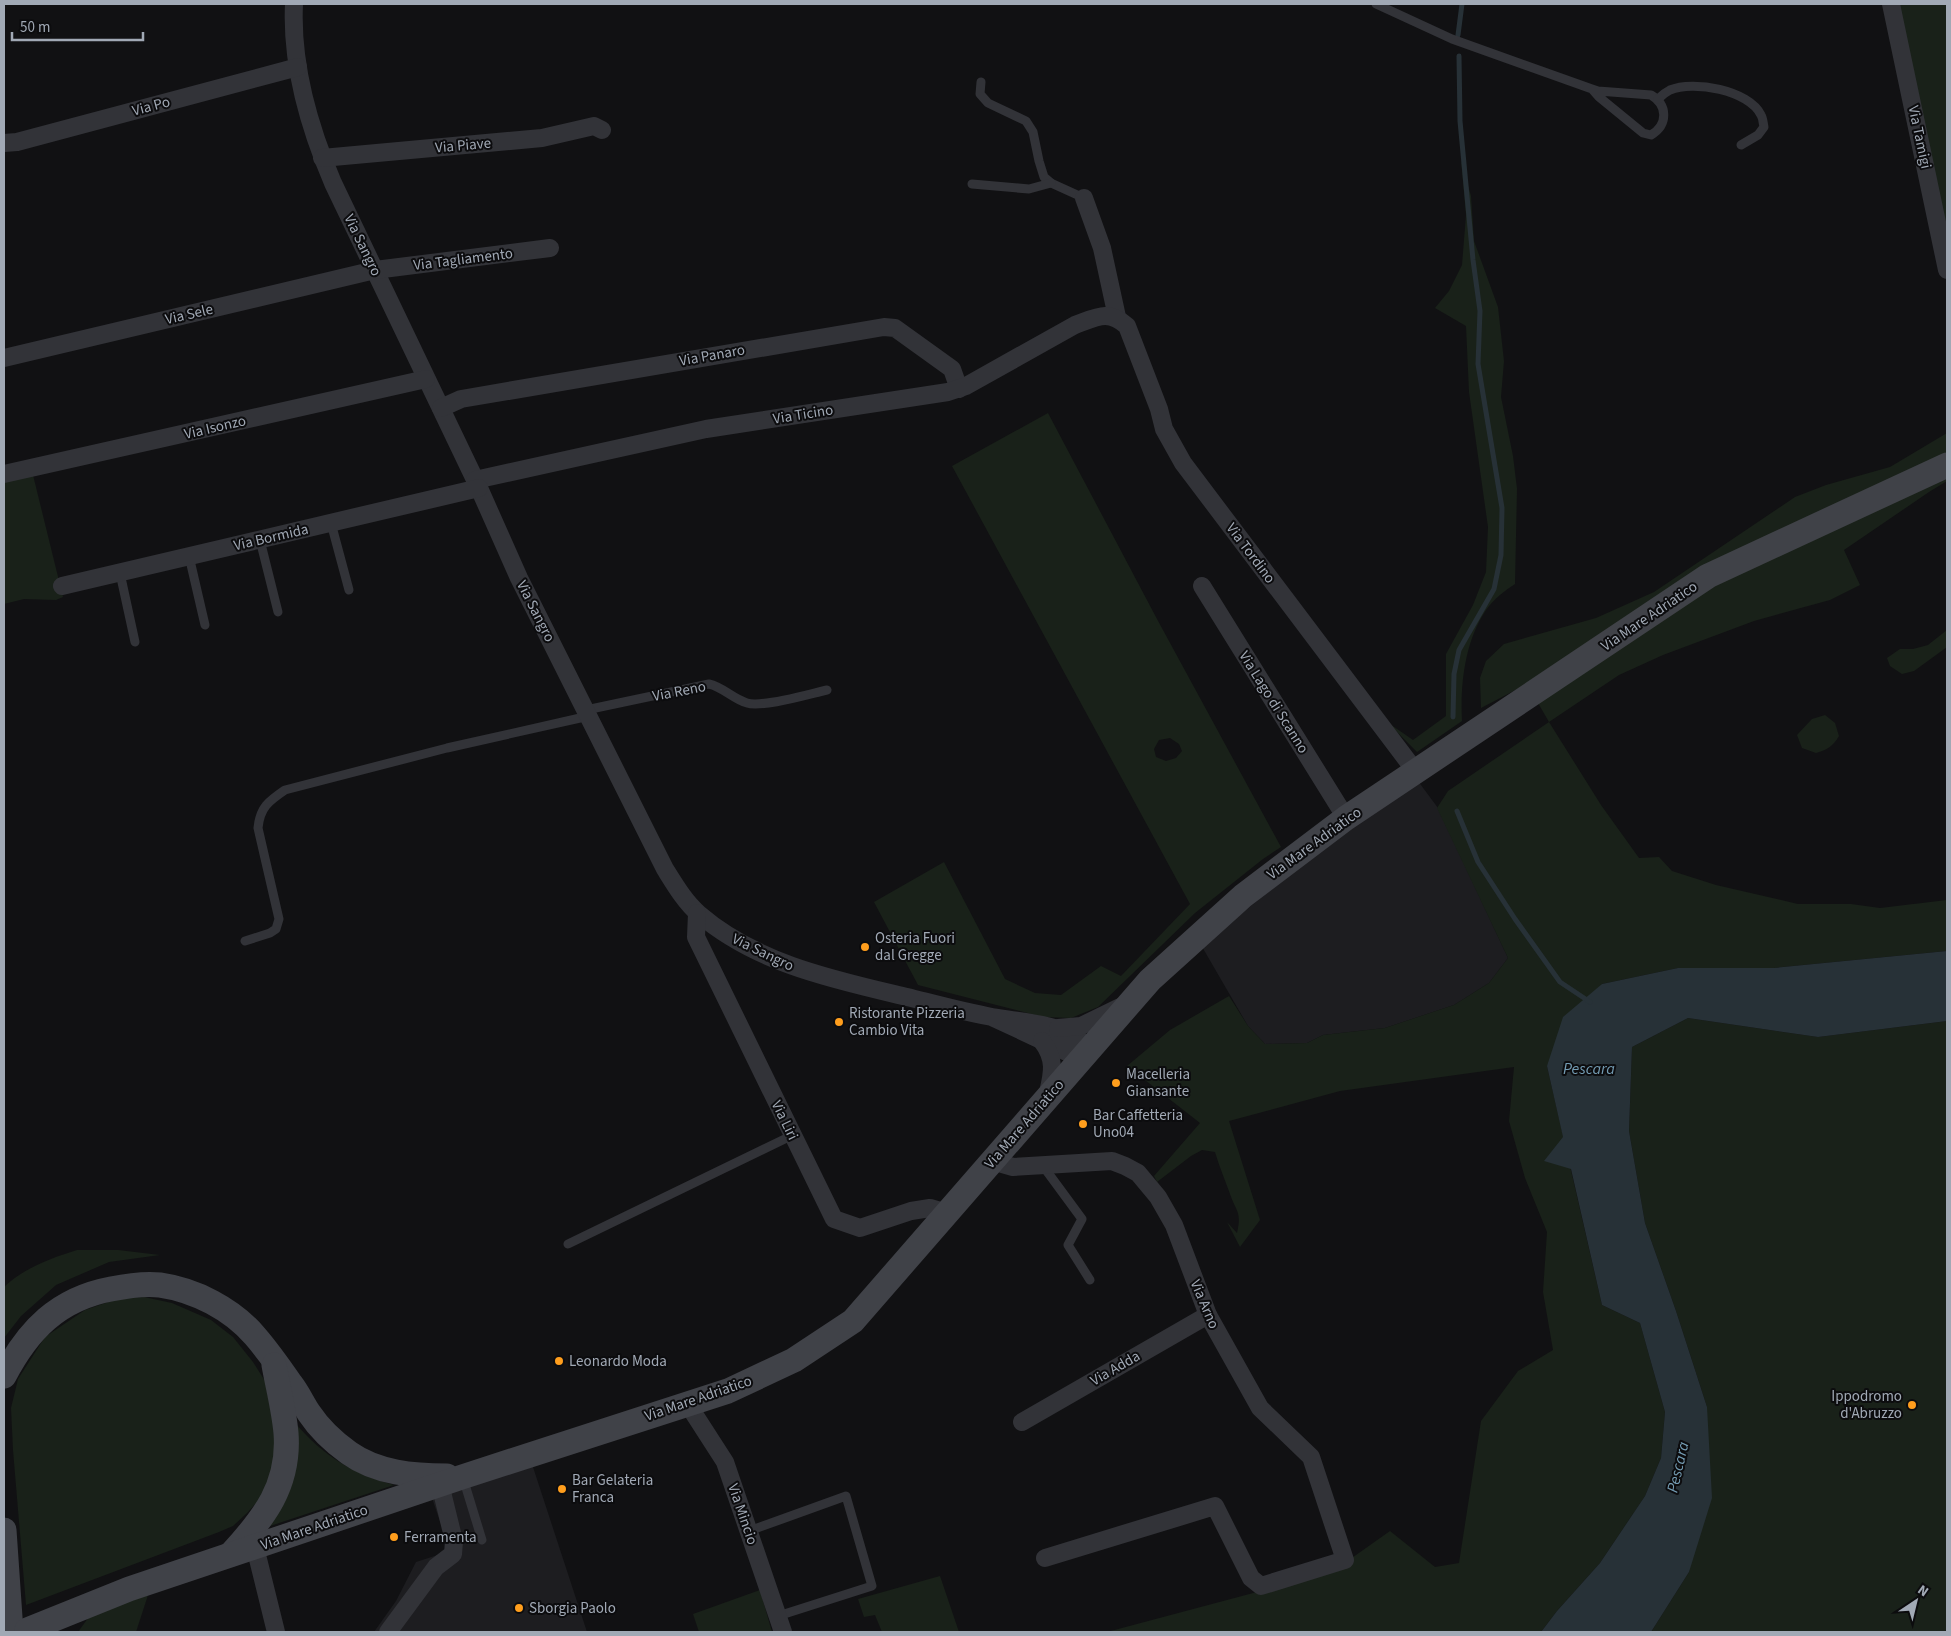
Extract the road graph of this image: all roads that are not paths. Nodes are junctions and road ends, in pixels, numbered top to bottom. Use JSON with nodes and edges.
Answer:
{"nodes":[{"id":1,"x":294,"y":4,"type":"edge"},
{"id":2,"x":1376,"y":4,"type":"edge"},
{"id":3,"x":1891,"y":4,"type":"edge"},
{"id":4,"x":298,"y":67,"type":"junction"},
{"id":5,"x":981,"y":82,"type":"dead end"},
{"id":6,"x":1592,"y":89,"type":"junction"},
{"id":7,"x":1658,"y":99,"type":"junction"},
{"id":8,"x":602,"y":130,"type":"dead end"},
{"id":9,"x":4,"y":143,"type":"edge"},
{"id":10,"x":1741,"y":146,"type":"dead end"},
{"id":11,"x":322,"y":158,"type":"junction"},
{"id":12,"x":1051,"y":183,"type":"junction"},
{"id":13,"x":972,"y":184,"type":"dead end"},
{"id":14,"x":1084,"y":198,"type":"joint"},
{"id":15,"x":550,"y":248,"type":"dead end"},
{"id":16,"x":375,"y":270,"type":"junction"},
{"id":17,"x":1947,"y":270,"type":"edge"},
{"id":18,"x":1117,"y":317,"type":"junction"},
{"id":19,"x":4,"y":358,"type":"edge"},
{"id":20,"x":426,"y":379,"type":"junction"},
{"id":21,"x":958,"y":389,"type":"junction"},
{"id":22,"x":441,"y":408,"type":"junction"},
{"id":23,"x":1947,"y":465,"type":"edge"},
{"id":24,"x":4,"y":474,"type":"edge"},
{"id":25,"x":477,"y":484,"type":"junction"},
{"id":26,"x":331,"y":522,"type":"junction"},
{"id":27,"x":260,"y":540,"type":"junction"},
{"id":28,"x":189,"y":556,"type":"junction"},
{"id":29,"x":120,"y":573,"type":"junction"},
{"id":30,"x":62,"y":586,"type":"dead end"},
{"id":31,"x":1202,"y":586,"type":"dead end"},
{"id":32,"x":349,"y":590,"type":"dead end"},
{"id":33,"x":278,"y":612,"type":"dead end"},
{"id":34,"x":205,"y":625,"type":"dead end"},
{"id":35,"x":135,"y":642,"type":"dead end"},
{"id":36,"x":827,"y":690,"type":"dead end"},
{"id":37,"x":588,"y":713,"type":"junction"},
{"id":38,"x":1416,"y":772,"type":"junction"},
{"id":39,"x":1346,"y":818,"type":"junction"},
{"id":40,"x":697,"y":913,"type":"junction"},
{"id":41,"x":245,"y":940,"type":"dead end"},
{"id":42,"x":1132,"y":1001,"type":"junction"},
{"id":43,"x":1046,"y":1034,"type":"junction"},
{"id":44,"x":1090,"y":1049,"type":"junction"},
{"id":45,"x":1047,"y":1099,"type":"junction"},
{"id":46,"x":793,"y":1135,"type":"junction"},
{"id":47,"x":992,"y":1162,"type":"junction"},
{"id":48,"x":1042,"y":1166,"type":"junction"},
{"id":49,"x":947,"y":1213,"type":"junction"},
{"id":50,"x":568,"y":1244,"type":"dead end"},
{"id":51,"x":1090,"y":1280,"type":"dead end"},
{"id":52,"x":1208,"y":1315,"type":"junction"},
{"id":53,"x":273,"y":1360,"type":"junction"},
{"id":54,"x":4,"y":1376,"type":"edge"},
{"id":55,"x":687,"y":1403,"type":"junction"},
{"id":56,"x":1022,"y":1422,"type":"dead end"},
{"id":57,"x":451,"y":1480,"type":"junction"},
{"id":58,"x":4,"y":1530,"type":"edge"},
{"id":59,"x":749,"y":1531,"type":"junction"},
{"id":60,"x":482,"y":1540,"type":"dead end"},
{"id":61,"x":255,"y":1547,"type":"junction"},
{"id":62,"x":229,"y":1556,"type":"junction"},
{"id":63,"x":1045,"y":1558,"type":"dead end"},
{"id":64,"x":85,"y":1607,"type":"junction"},
{"id":65,"x":781,"y":1624,"type":"edge"},
{"id":66,"x":19,"y":1631,"type":"edge"},
{"id":67,"x":68,"y":1632,"type":"edge"},
{"id":68,"x":276,"y":1632,"type":"edge"},
{"id":69,"x":388,"y":1632,"type":"edge"}],
"edges":[{"from":1,"to":4,"type":"street","name":"Via Sangro"},
{"from":2,"to":6,"type":"lane"},
{"from":3,"to":17,"type":"street","name":"Via Tamigi"},
{"from":4,"to":9,"type":"street","name":"Via Po"},
{"from":4,"to":11,"type":"street","name":"Via Sangro"},
{"from":5,"to":12,"type":"lane"},
{"from":6,"to":7,"type":"lane"},
{"from":6,"to":7,"type":"lane"},
{"from":7,"to":10,"type":"lane"},
{"from":8,"to":11,"type":"street","name":"Via Piave"},
{"from":11,"to":16,"type":"street","name":"Via Sangro"},
{"from":12,"to":13,"type":"lane"},
{"from":12,"to":14,"type":"lane"},
{"from":14,"to":18,"type":"street"},
{"from":15,"to":16,"type":"street","name":"Via Tagliamento"},
{"from":16,"to":19,"type":"street","name":"Via Sele"},
{"from":16,"to":20,"type":"street","name":"Via Sangro"},
{"from":18,"to":21,"type":"street","name":"Via Ticino"},
{"from":18,"to":38,"type":"street","name":"Via Tordino"},
{"from":20,"to":22,"type":"street","name":"Via Sangro"},
{"from":20,"to":24,"type":"street","name":"Via Isonzo"},
{"from":21,"to":22,"type":"street","name":"Via Panaro"},
{"from":21,"to":25,"type":"street","name":"Via Ticino"},
{"from":22,"to":25,"type":"street","name":"Via Sangro"},
{"from":23,"to":38,"type":"main road","name":"Via Mare Adriatico"},
{"from":25,"to":26,"type":"street","name":"Via Bormida"},
{"from":25,"to":37,"type":"street","name":"Via Sangro"},
{"from":26,"to":27,"type":"street","name":"Via Bormida"},
{"from":26,"to":32,"type":"lane"},
{"from":27,"to":28,"type":"street","name":"Via Bormida"},
{"from":27,"to":33,"type":"lane"},
{"from":28,"to":29,"type":"street","name":"Via Bormida"},
{"from":28,"to":34,"type":"lane"},
{"from":29,"to":30,"type":"street","name":"Via Bormida"},
{"from":29,"to":35,"type":"lane"},
{"from":31,"to":39,"type":"street","name":"Via Lago di Scanno"},
{"from":36,"to":37,"type":"lane","name":"Via Reno"},
{"from":37,"to":40,"type":"street","name":"Via Sangro"},
{"from":37,"to":41,"type":"lane","name":"Via Reno"},
{"from":38,"to":39,"type":"main road","name":"Via Mare Adriatico"},
{"from":39,"to":42,"type":"main road","name":"Via Mare Adriatico"},
{"from":40,"to":43,"type":"street","name":"Via Sangro"},
{"from":40,"to":46,"type":"street","name":"Via Liri"},
{"from":42,"to":43,"type":"street","name":"Via Sangro"},
{"from":42,"to":44,"type":"main road","name":"Via Mare Adriatico"},
{"from":43,"to":44,"type":"street","name":"Via Sangro"},
{"from":43,"to":45,"type":"street"},
{"from":44,"to":45,"type":"main road","name":"Via Mare Adriatico"},
{"from":45,"to":47,"type":"main road","name":"Via Mare Adriatico"},
{"from":46,"to":49,"type":"street","name":"Via Liri"},
{"from":46,"to":50,"type":"lane"},
{"from":47,"to":48,"type":"street","name":"Via Arno"},
{"from":47,"to":49,"type":"main road","name":"Via Mare Adriatico"},
{"from":48,"to":51,"type":"lane"},
{"from":48,"to":52,"type":"street","name":"Via Arno"},
{"from":49,"to":55,"type":"main road","name":"Via Mare Adriatico"},
{"from":52,"to":56,"type":"street","name":"Via Adda"},
{"from":52,"to":63,"type":"street","name":"Via Arno"},
{"from":53,"to":54,"type":"main road"},
{"from":53,"to":57,"type":"main road"},
{"from":53,"to":62,"type":"main road"},
{"from":55,"to":57,"type":"main road","name":"Via Mare Adriatico"},
{"from":55,"to":59,"type":"street","name":"Via Mincio"},
{"from":57,"to":60,"type":"lane"},
{"from":57,"to":61,"type":"main road","name":"Via Mare Adriatico"},
{"from":57,"to":69,"type":"street"},
{"from":58,"to":66,"type":"main road"},
{"from":59,"to":65,"type":"street","name":"Via Mincio"},
{"from":59,"to":65,"type":"lane"},
{"from":61,"to":62,"type":"main road","name":"Via Mare Adriatico"},
{"from":61,"to":68,"type":"street"},
{"from":62,"to":64,"type":"main road","name":"Via Mare Adriatico"},
{"from":64,"to":66,"type":"main road","name":"Via Mare Adriatico"},
{"from":64,"to":67,"type":"main road"}]}
